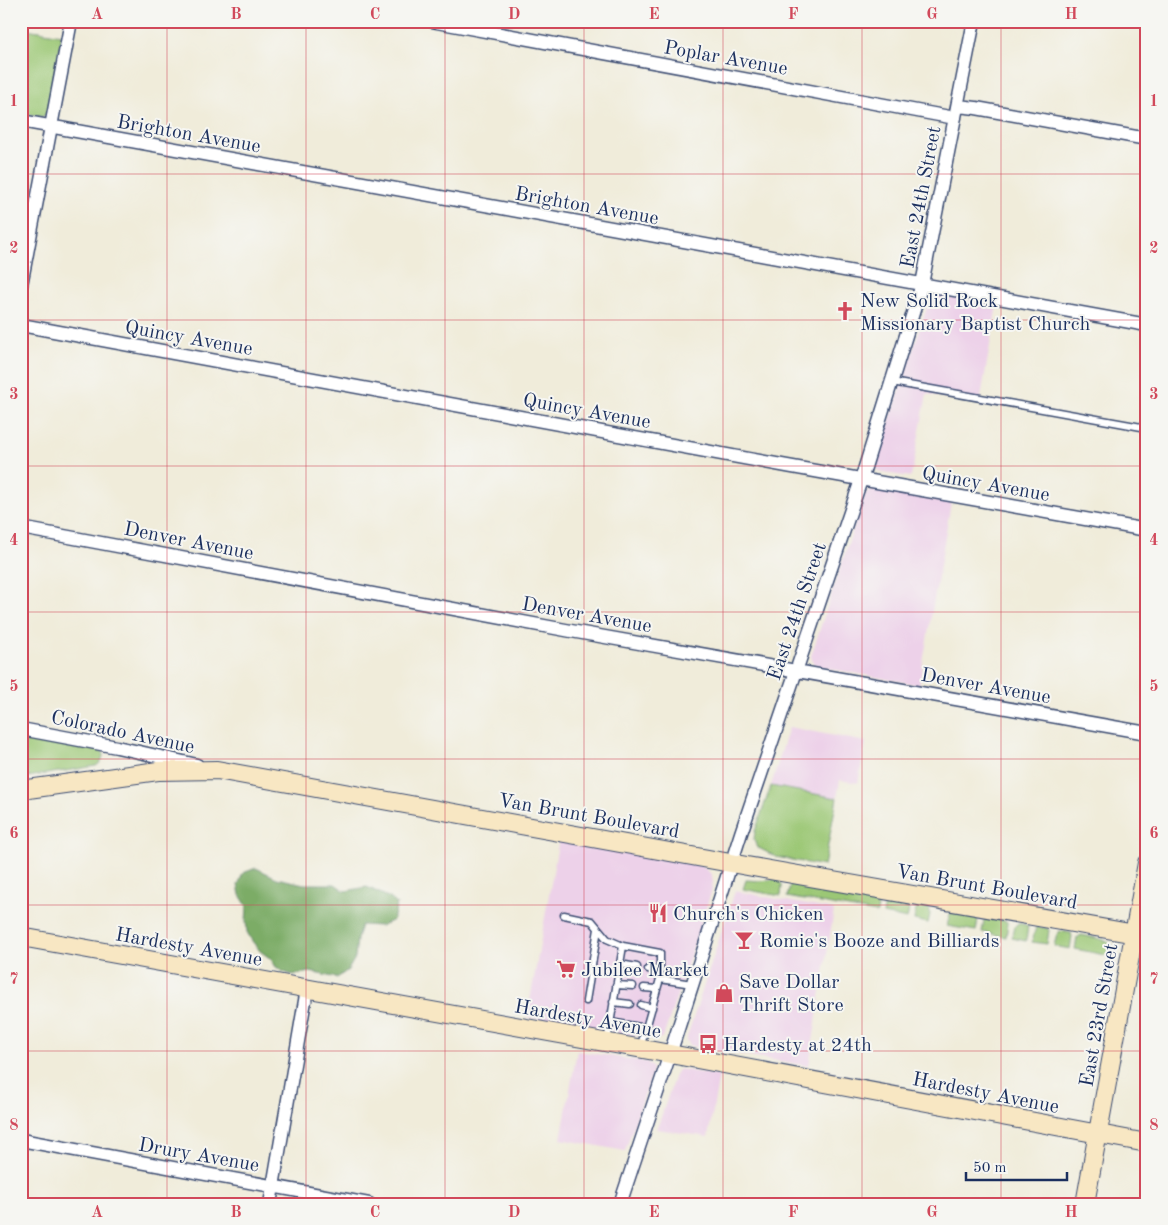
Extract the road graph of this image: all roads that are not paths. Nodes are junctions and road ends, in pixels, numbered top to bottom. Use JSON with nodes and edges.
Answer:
{"nodes":[{"id":1,"x":71,"y":21,"type":"edge"},
{"id":2,"x":431,"y":21,"type":"edge"},
{"id":3,"x":974,"y":21,"type":"edge"},
{"id":4,"x":957,"y":112,"type":"junction"},
{"id":5,"x":21,"y":122,"type":"edge"},
{"id":6,"x":52,"y":127,"type":"junction"},
{"id":7,"x":1147,"y":139,"type":"edge"},
{"id":8,"x":922,"y":284,"type":"junction"},
{"id":9,"x":21,"y":285,"type":"edge"},
{"id":10,"x":21,"y":325,"type":"edge"},
{"id":11,"x":1147,"y":326,"type":"edge"},
{"id":12,"x":892,"y":382,"type":"junction"},
{"id":13,"x":1147,"y":428,"type":"edge"},
{"id":14,"x":861,"y":480,"type":"junction"},
{"id":15,"x":21,"y":528,"type":"edge"},
{"id":16,"x":1147,"y":530,"type":"edge"},
{"id":17,"x":796,"y":670,"type":"junction"},
{"id":18,"x":21,"y":729,"type":"edge"},
{"id":19,"x":1147,"y":732,"type":"edge"},
{"id":20,"x":217,"y":770,"type":"junction"},
{"id":21,"x":21,"y":790,"type":"edge"},
{"id":22,"x":732,"y":863,"type":"junction"},
{"id":23,"x":1147,"y":863,"type":"edge"},
{"id":24,"x":564,"y":915,"type":"dead end"},
{"id":25,"x":598,"y":929,"type":"junction"},
{"id":26,"x":1140,"y":935,"type":"edge"},
{"id":27,"x":21,"y":937,"type":"edge"},
{"id":28,"x":623,"y":946,"type":"junction"},
{"id":29,"x":620,"y":964,"type":"junction"},
{"id":30,"x":637,"y":967,"type":"dead end"},
{"id":31,"x":648,"y":968,"type":"dead end"},
{"id":32,"x":660,"y":971,"type":"junction"},
{"id":33,"x":660,"y":979,"type":"junction"},
{"id":34,"x":616,"y":984,"type":"junction"},
{"id":35,"x":692,"y":984,"type":"junction"},
{"id":36,"x":633,"y":986,"type":"dead end"},
{"id":37,"x":644,"y":988,"type":"dead end"},
{"id":38,"x":307,"y":989,"type":"junction"},
{"id":39,"x":657,"y":989,"type":"junction"},
{"id":40,"x":586,"y":1001,"type":"dead end"},
{"id":41,"x":613,"y":1002,"type":"junction"},
{"id":42,"x":630,"y":1004,"type":"dead end"},
{"id":43,"x":641,"y":1006,"type":"dead end"},
{"id":44,"x":652,"y":1008,"type":"junction"},
{"id":45,"x":610,"y":1022,"type":"junction"},
{"id":46,"x":646,"y":1028,"type":"junction"},
{"id":47,"x":607,"y":1042,"type":"junction"},
{"id":48,"x":640,"y":1048,"type":"junction"},
{"id":49,"x":670,"y":1054,"type":"junction"},
{"id":50,"x":1098,"y":1135,"type":"junction"},
{"id":51,"x":21,"y":1140,"type":"edge"},
{"id":52,"x":1147,"y":1143,"type":"edge"},
{"id":53,"x":273,"y":1186,"type":"junction"},
{"id":54,"x":270,"y":1204,"type":"edge"},
{"id":55,"x":369,"y":1204,"type":"edge"},
{"id":56,"x":620,"y":1204,"type":"edge"},
{"id":57,"x":1085,"y":1204,"type":"edge"}],
"edges":[{"from":1,"to":6,"type":"street"},
{"from":2,"to":4,"type":"street","name":"Poplar Avenue"},
{"from":3,"to":4,"type":"street","name":"East 24th Street"},
{"from":4,"to":7,"type":"street","name":"Poplar Avenue"},
{"from":4,"to":8,"type":"street","name":"East 24th Street"},
{"from":5,"to":6,"type":"street","name":"Brighton Avenue"},
{"from":6,"to":8,"type":"street","name":"Brighton Avenue"},
{"from":6,"to":9,"type":"street"},
{"from":8,"to":11,"type":"street","name":"Brighton Avenue"},
{"from":8,"to":12,"type":"street","name":"East 24th Street"},
{"from":10,"to":14,"type":"street","name":"Quincy Avenue"},
{"from":12,"to":13,"type":"lane"},
{"from":12,"to":14,"type":"street","name":"East 24th Street"},
{"from":14,"to":16,"type":"street","name":"Quincy Avenue"},
{"from":14,"to":17,"type":"street","name":"East 24th Street"},
{"from":15,"to":17,"type":"street","name":"Denver Avenue"},
{"from":17,"to":19,"type":"street","name":"Denver Avenue"},
{"from":17,"to":22,"type":"street","name":"East 24th Street"},
{"from":18,"to":20,"type":"street","name":"Colorado Avenue"},
{"from":20,"to":21,"type":"main road","name":"Van Brunt Boulevard"},
{"from":20,"to":22,"type":"main road","name":"Van Brunt Boulevard"},
{"from":22,"to":26,"type":"main road","name":"Van Brunt Boulevard"},
{"from":22,"to":35,"type":"street","name":"East 24th Street"},
{"from":23,"to":26,"type":"main road","name":"East 23rd Street"},
{"from":24,"to":25,"type":"lane"},
{"from":25,"to":28,"type":"lane"},
{"from":25,"to":40,"type":"lane"},
{"from":26,"to":50,"type":"main road","name":"East 23rd Street"},
{"from":27,"to":38,"type":"main road","name":"Hardesty Avenue"},
{"from":28,"to":29,"type":"lane"},
{"from":28,"to":32,"type":"lane"},
{"from":29,"to":30,"type":"lane"},
{"from":29,"to":34,"type":"lane"},
{"from":31,"to":32,"type":"lane"},
{"from":32,"to":33,"type":"lane"},
{"from":33,"to":35,"type":"lane"},
{"from":33,"to":39,"type":"lane"},
{"from":34,"to":36,"type":"lane"},
{"from":34,"to":41,"type":"lane"},
{"from":35,"to":49,"type":"street","name":"East 24th Street"},
{"from":37,"to":39,"type":"lane"},
{"from":38,"to":47,"type":"main road","name":"Hardesty Avenue"},
{"from":38,"to":53,"type":"street"},
{"from":39,"to":44,"type":"lane"},
{"from":41,"to":42,"type":"lane"},
{"from":41,"to":45,"type":"lane"},
{"from":43,"to":44,"type":"lane"},
{"from":44,"to":46,"type":"lane"},
{"from":45,"to":46,"type":"lane"},
{"from":45,"to":47,"type":"lane"},
{"from":46,"to":48,"type":"lane"},
{"from":47,"to":48,"type":"main road","name":"Hardesty Avenue"},
{"from":48,"to":49,"type":"main road","name":"Hardesty Avenue"},
{"from":49,"to":50,"type":"main road","name":"Hardesty Avenue"},
{"from":49,"to":56,"type":"street","name":"East 24th Street"},
{"from":50,"to":52,"type":"main road","name":"Hardesty Avenue"},
{"from":50,"to":57,"type":"main road","name":"East 23rd Street"},
{"from":51,"to":53,"type":"street","name":"Drury Avenue"},
{"from":53,"to":54,"type":"street"},
{"from":53,"to":55,"type":"street","name":"Drury Avenue"}]}
